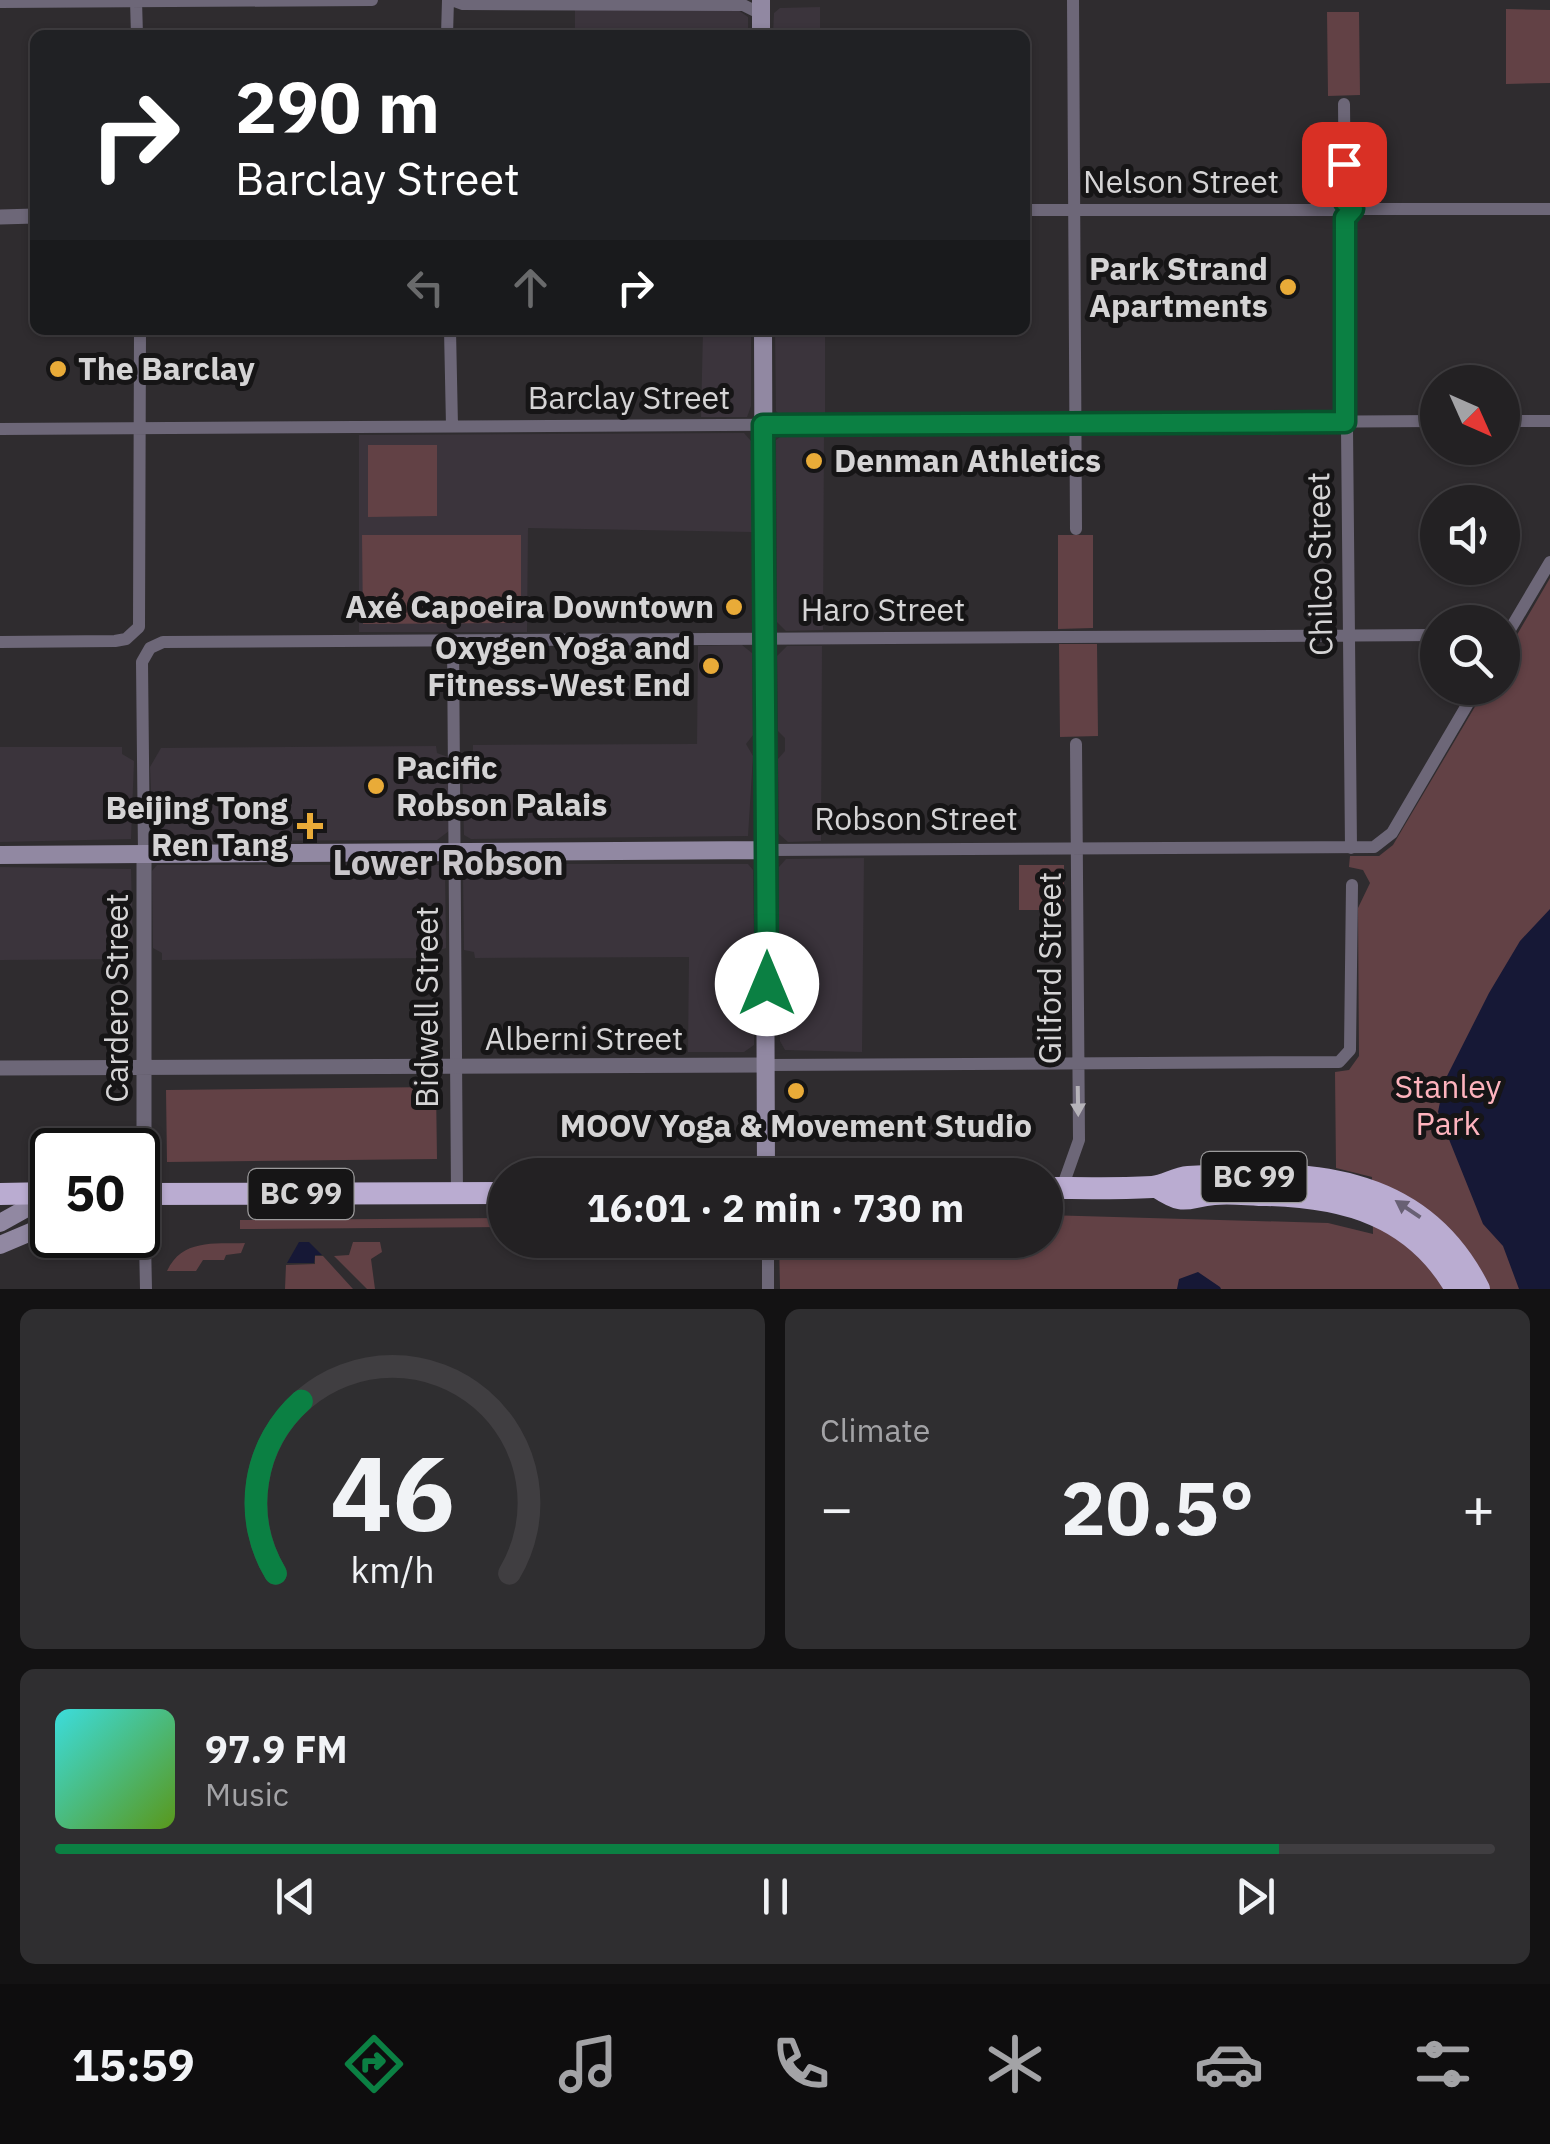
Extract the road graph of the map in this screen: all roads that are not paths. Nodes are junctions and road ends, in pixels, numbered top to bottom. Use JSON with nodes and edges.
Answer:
{"nodes":[{"id":1,"x":372,"y":0,"type":"edge"},
{"id":2,"x":450,"y":0,"type":"edge"},
{"id":3,"x":1073,"y":0,"type":"edge"},
{"id":4,"x":136,"y":1,"type":"edge"},
{"id":5,"x":0,"y":2,"type":"edge"},
{"id":6,"x":761,"y":7,"type":"edge"},
{"id":7,"x":137,"y":30,"type":"edge"},
{"id":8,"x":447,"y":30,"type":"edge"},
{"id":9,"x":1344,"y":104,"type":"dead end"},
{"id":10,"x":1550,"y":208,"type":"edge"},
{"id":11,"x":1030,"y":210,"type":"edge"},
{"id":12,"x":1073,"y":210,"type":"junction"},
{"id":13,"x":1345,"y":210,"type":"junction"},
{"id":14,"x":30,"y":216,"type":"edge"},
{"id":15,"x":0,"y":217,"type":"edge"},
{"id":16,"x":140,"y":335,"type":"edge"},
{"id":17,"x":450,"y":335,"type":"edge"},
{"id":18,"x":764,"y":335,"type":"edge"},
{"id":19,"x":1520,"y":421,"type":"edge"},
{"id":20,"x":1550,"y":421,"type":"edge"},
{"id":21,"x":1345,"y":422,"type":"junction"},
{"id":22,"x":1420,"y":422,"type":"edge"},
{"id":23,"x":1076,"y":423,"type":"junction"},
{"id":24,"x":763,"y":425,"type":"junction"},
{"id":25,"x":452,"y":426,"type":"junction"},
{"id":26,"x":140,"y":428,"type":"junction"},
{"id":27,"x":0,"y":429,"type":"edge"},
{"id":28,"x":1076,"y":528,"type":"dead end"},
{"id":29,"x":1550,"y":562,"type":"edge"},
{"id":30,"x":1520,"y":613,"type":"edge"},
{"id":31,"x":1350,"y":634,"type":"junction"},
{"id":32,"x":1420,"y":634,"type":"edge"},
{"id":33,"x":764,"y":638,"type":"junction"},
{"id":34,"x":453,"y":640,"type":"junction"},
{"id":35,"x":0,"y":642,"type":"edge"},
{"id":36,"x":150,"y":648,"type":"joint"},
{"id":37,"x":1467,"y":705,"type":"edge"},
{"id":38,"x":1076,"y":744,"type":"dead end"},
{"id":39,"x":1351,"y":848,"type":"junction"},
{"id":40,"x":1077,"y":849,"type":"junction"},
{"id":41,"x":766,"y":850,"type":"junction"},
{"id":42,"x":454,"y":852,"type":"junction"},
{"id":43,"x":144,"y":854,"type":"junction"},
{"id":44,"x":0,"y":855,"type":"edge"},
{"id":45,"x":1352,"y":885,"type":"dead end"},
{"id":46,"x":1078,"y":1063,"type":"junction"},
{"id":47,"x":767,"y":1065,"type":"junction"},
{"id":48,"x":455,"y":1066,"type":"junction"},
{"id":49,"x":146,"y":1067,"type":"junction"},
{"id":50,"x":0,"y":1068,"type":"edge"},
{"id":51,"x":144,"y":1128,"type":"edge"},
{"id":52,"x":766,"y":1158,"type":"edge"},
{"id":53,"x":1063,"y":1170,"type":"edge"},
{"id":54,"x":1158,"y":1187,"type":"junction"},
{"id":55,"x":1063,"y":1188,"type":"edge"},
{"id":56,"x":488,"y":1193,"type":"edge"},
{"id":57,"x":0,"y":1194,"type":"edge"},
{"id":58,"x":30,"y":1194,"type":"edge"},
{"id":59,"x":160,"y":1194,"type":"edge"},
{"id":60,"x":457,"y":1194,"type":"junction"},
{"id":61,"x":1196,"y":1201,"type":"junction"},
{"id":62,"x":1366,"y":1202,"type":"junction"},
{"id":63,"x":30,"y":1207,"type":"edge"},
{"id":64,"x":0,"y":1224,"type":"edge"},
{"id":65,"x":30,"y":1232,"type":"edge"},
{"id":66,"x":0,"y":1245,"type":"edge"},
{"id":67,"x":144,"y":1258,"type":"edge"},
{"id":68,"x":768,"y":1258,"type":"edge"},
{"id":69,"x":1443,"y":1281,"type":"edge"},
{"id":70,"x":146,"y":1289,"type":"edge"},
{"id":71,"x":768,"y":1289,"type":"edge"},
{"id":72,"x":1479,"y":1289,"type":"edge"}],
"edges":[{"from":1,"to":4,"type":"street"},
{"from":2,"to":6,"type":"street"},
{"from":2,"to":8,"type":"street"},
{"from":3,"to":12,"type":"street"},
{"from":4,"to":5,"type":"street"},
{"from":4,"to":7,"type":"street"},
{"from":9,"to":13,"type":"street","name":"Chilco Street"},
{"from":10,"to":13,"type":"street","name":"Nelson Street"},
{"from":11,"to":12,"type":"street","name":"Nelson Street"},
{"from":12,"to":13,"type":"street","name":"Nelson Street"},
{"from":12,"to":23,"type":"street"},
{"from":13,"to":21,"type":"street","name":"Chilco Street"},
{"from":14,"to":15,"type":"street"},
{"from":16,"to":26,"type":"street"},
{"from":17,"to":25,"type":"street"},
{"from":18,"to":24,"type":"main road"},
{"from":19,"to":20,"type":"street"},
{"from":21,"to":22,"type":"street","name":"Barclay Street"},
{"from":21,"to":23,"type":"street","name":"Barclay Street"},
{"from":21,"to":31,"type":"street","name":"Chilco Street"},
{"from":23,"to":24,"type":"street","name":"Barclay Street"},
{"from":23,"to":28,"type":"street"},
{"from":24,"to":25,"type":"street","name":"Barclay Street"},
{"from":24,"to":33,"type":"main road"},
{"from":25,"to":26,"type":"street","name":"Barclay Street"},
{"from":26,"to":27,"type":"street","name":"Barclay Street"},
{"from":26,"to":35,"type":"street"},
{"from":29,"to":30,"type":"street"},
{"from":31,"to":32,"type":"street","name":"Haro Street"},
{"from":31,"to":33,"type":"street","name":"Haro Street"},
{"from":31,"to":39,"type":"street","name":"Chilco Street"},
{"from":33,"to":34,"type":"street","name":"Haro Street"},
{"from":33,"to":41,"type":"main road"},
{"from":34,"to":36,"type":"street","name":"Haro Street"},
{"from":34,"to":42,"type":"street","name":"Bidwell Street"},
{"from":36,"to":43,"type":"street","name":"Cardero Street"},
{"from":37,"to":39,"type":"street"},
{"from":38,"to":40,"type":"street","name":"Gilford Street"},
{"from":39,"to":40,"type":"street","name":"Robson Street"},
{"from":40,"to":41,"type":"street","name":"Robson Street"},
{"from":40,"to":46,"type":"street","name":"Gilford Street"},
{"from":41,"to":42,"type":"main road","name":"Robson Street"},
{"from":41,"to":47,"type":"main road"},
{"from":42,"to":43,"type":"main road","name":"Robson Street"},
{"from":42,"to":48,"type":"street","name":"Bidwell Street"},
{"from":43,"to":44,"type":"main road","name":"Robson Street"},
{"from":43,"to":49,"type":"street","name":"Cardero Street"},
{"from":45,"to":46,"type":"street","name":"Alberni Street"},
{"from":46,"to":47,"type":"street","name":"Alberni Street"},
{"from":46,"to":53,"type":"street","name":"Gilford Street","one_way":true},
{"from":47,"to":48,"type":"street","name":"Alberni Street"},
{"from":47,"to":52,"type":"main road"},
{"from":48,"to":49,"type":"street","name":"Alberni Street"},
{"from":48,"to":60,"type":"street","name":"Bidwell Street"},
{"from":49,"to":50,"type":"street","name":"Alberni Street"},
{"from":49,"to":51,"type":"street","name":"Cardero Street"},
{"from":54,"to":55,"type":"highway","number":"BC 99"},
{"from":54,"to":61,"type":"highway","number":"BC 99"},
{"from":54,"to":62,"type":"highway","number":"BC 99"},
{"from":56,"to":60,"type":"highway","number":"BC 99"},
{"from":57,"to":58,"type":"highway"},
{"from":59,"to":60,"type":"highway","number":"BC 99"},
{"from":61,"to":62,"type":"highway","number":"BC 99"},
{"from":61,"to":62,"type":"highway"},
{"from":62,"to":69,"type":"highway","number":"BC 99"},
{"from":72,"to":62,"type":"highway","number":"BC 99","one_way":true},
{"from":63,"to":64,"type":"main road"},
{"from":65,"to":66,"type":"main road"},
{"from":67,"to":70,"type":"street","name":"Cardero Street"},
{"from":68,"to":71,"type":"street"}]}
